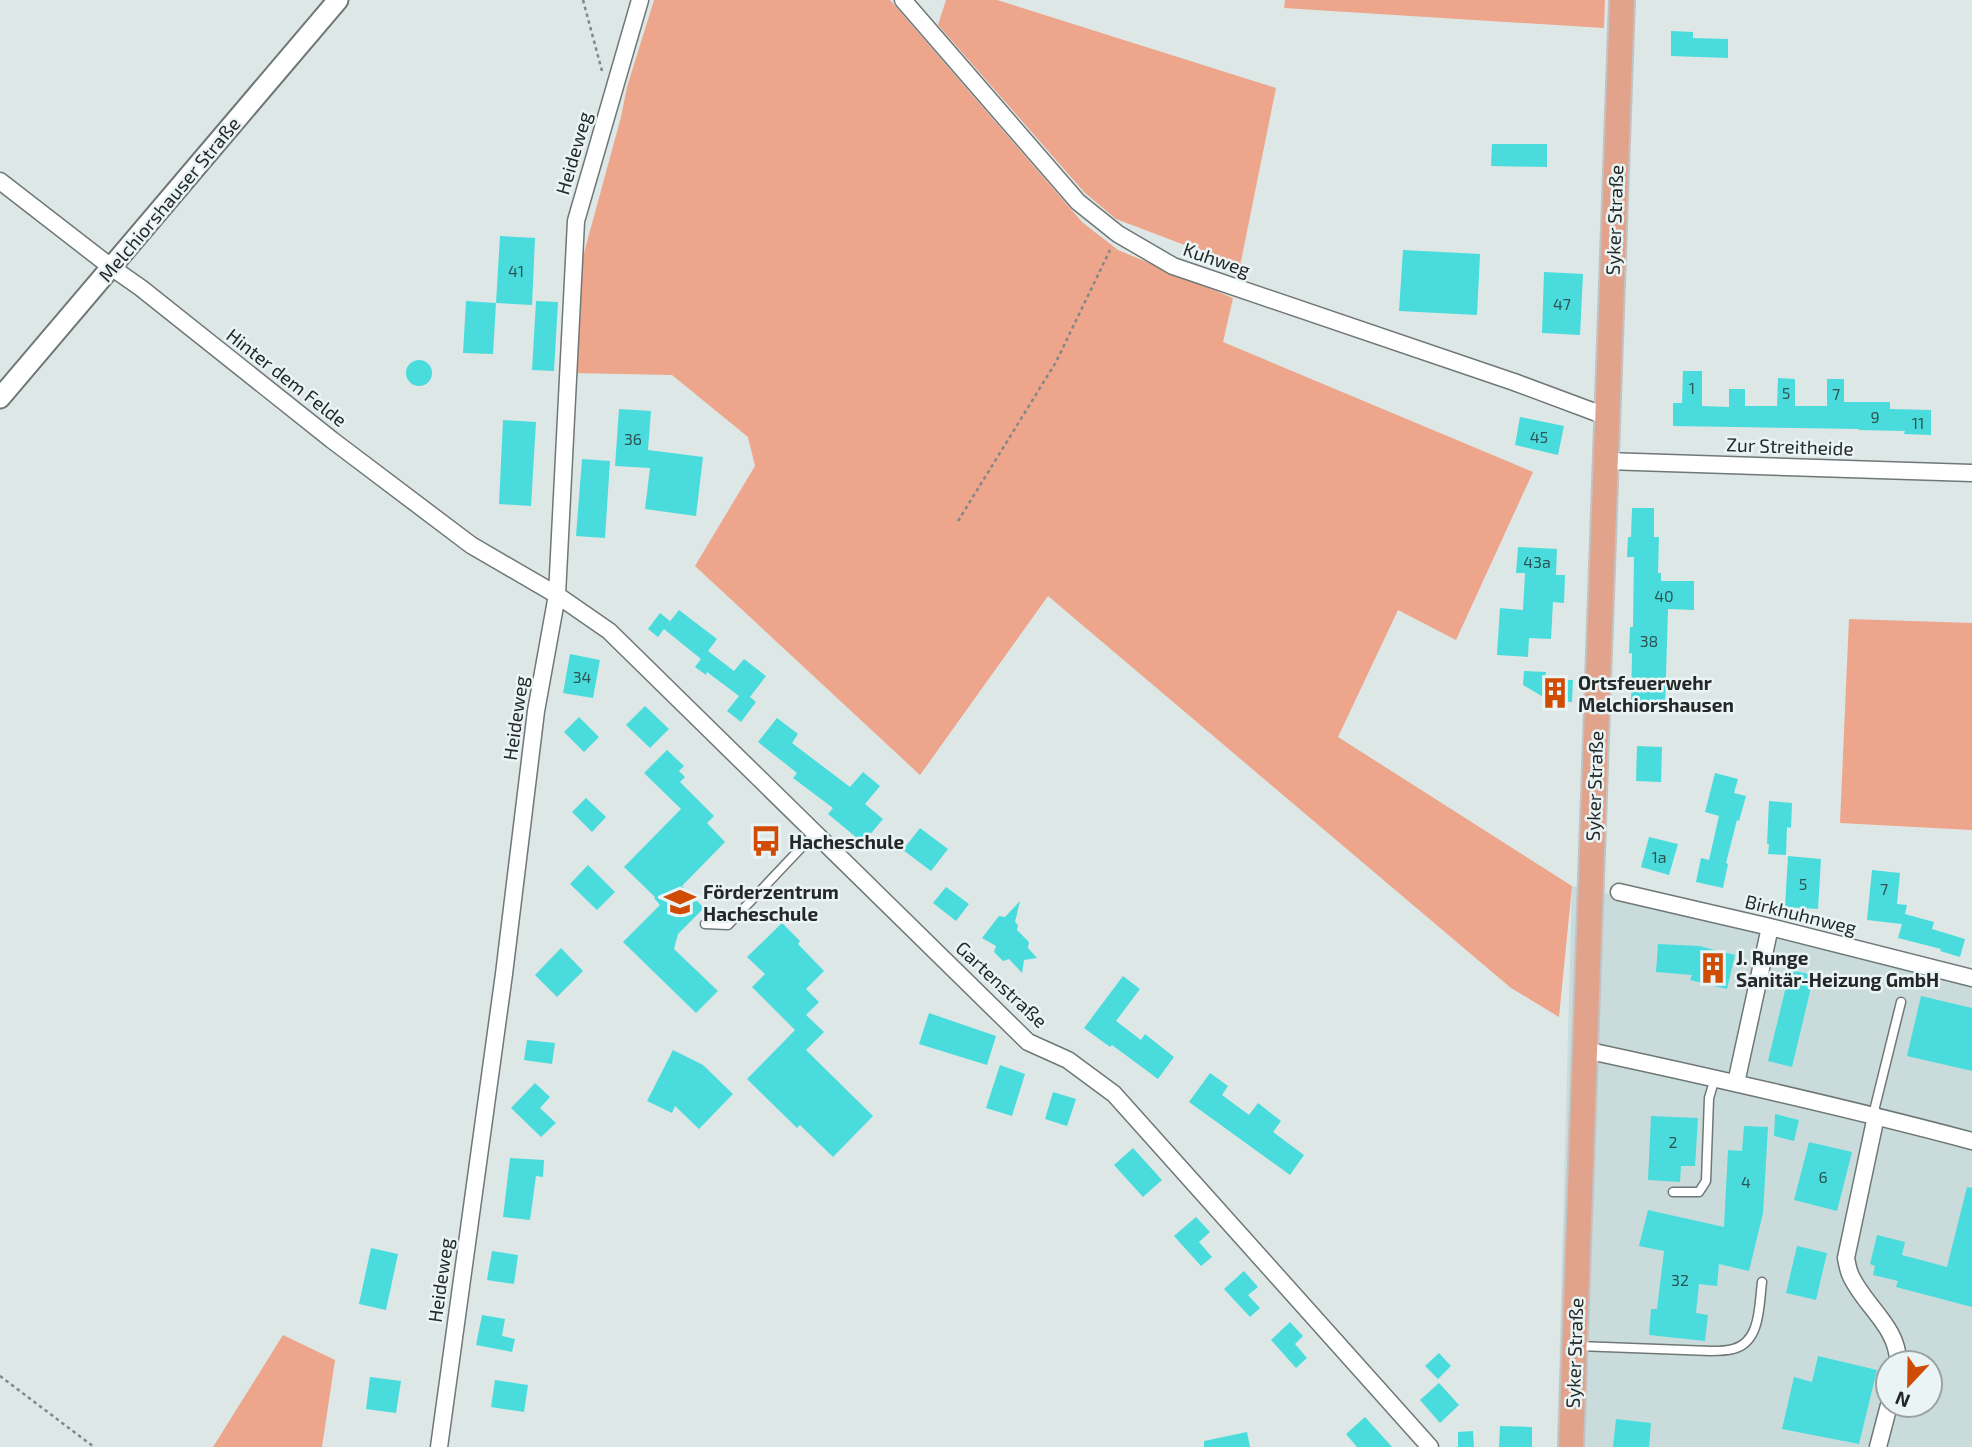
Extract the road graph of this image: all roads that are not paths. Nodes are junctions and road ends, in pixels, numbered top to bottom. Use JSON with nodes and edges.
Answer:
{"nodes":[{"id":1,"x":338,"y":0,"type":"edge"},
{"id":2,"x":640,"y":0,"type":"edge"},
{"id":3,"x":904,"y":0,"type":"edge"},
{"id":4,"x":1622,"y":0,"type":"edge"},
{"id":5,"x":0,"y":181,"type":"edge"},
{"id":6,"x":111,"y":267,"type":"junction"},
{"id":7,"x":0,"y":398,"type":"edge"},
{"id":8,"x":1608,"y":416,"type":"junction"},
{"id":9,"x":1606,"y":461,"type":"junction"},
{"id":10,"x":1972,"y":473,"type":"edge"},
{"id":11,"x":557,"y":595,"type":"junction"},
{"id":12,"x":816,"y":832,"type":"junction"},
{"id":13,"x":1619,"y":892,"type":"dead end"},
{"id":14,"x":705,"y":924,"type":"dead end"},
{"id":15,"x":1770,"y":927,"type":"junction"},
{"id":16,"x":1972,"y":978,"type":"edge"},
{"id":17,"x":1902,"y":1002,"type":"dead end"},
{"id":18,"x":1585,"y":1049,"type":"junction"},
{"id":19,"x":1715,"y":1078,"type":"junction"},
{"id":20,"x":1736,"y":1083,"type":"junction"},
{"id":21,"x":1875,"y":1116,"type":"junction"},
{"id":22,"x":1972,"y":1141,"type":"edge"},
{"id":23,"x":1674,"y":1192,"type":"dead end"},
{"id":24,"x":1762,"y":1282,"type":"dead end"},
{"id":25,"x":1575,"y":1346,"type":"junction"},
{"id":26,"x":1897,"y":1349,"type":"edge"},
{"id":27,"x":1885,"y":1419,"type":"edge"},
{"id":28,"x":439,"y":1447,"type":"edge"},
{"id":29,"x":1430,"y":1447,"type":"edge"},
{"id":30,"x":1571,"y":1447,"type":"edge"},
{"id":31,"x":1878,"y":1447,"type":"edge"}],
"edges":[{"from":1,"to":6,"type":"street","name":"Melchiorshauser Straße"},
{"from":2,"to":11,"type":"street","name":"Heideweg"},
{"from":3,"to":8,"type":"street","name":"Kuhweg"},
{"from":4,"to":8,"type":"main road","name":"Syker Straße"},
{"from":5,"to":6,"type":"street","name":"Hinter dem Felde"},
{"from":6,"to":7,"type":"street","name":"Melchiorshauser Straße"},
{"from":6,"to":11,"type":"street","name":"Hinter dem Felde"},
{"from":8,"to":9,"type":"main road","name":"Syker Straße"},
{"from":9,"to":10,"type":"street","name":"Zur Streitheide"},
{"from":9,"to":18,"type":"main road","name":"Syker Straße"},
{"from":11,"to":12,"type":"street","name":"Gartenstraße"},
{"from":11,"to":28,"type":"street","name":"Heideweg"},
{"from":12,"to":14,"type":"lane"},
{"from":12,"to":29,"type":"street","name":"Gartenstraße"},
{"from":13,"to":15,"type":"street","name":"Birkhuhnweg"},
{"from":15,"to":16,"type":"street","name":"Birkhuhnweg"},
{"from":15,"to":20,"type":"street"},
{"from":17,"to":21,"type":"lane"},
{"from":18,"to":19,"type":"street"},
{"from":18,"to":25,"type":"main road","name":"Syker Straße"},
{"from":19,"to":20,"type":"street"},
{"from":19,"to":23,"type":"lane"},
{"from":20,"to":21,"type":"street"},
{"from":21,"to":22,"type":"street"},
{"from":21,"to":26,"type":"street"},
{"from":24,"to":25,"type":"lane"},
{"from":25,"to":30,"type":"main road","name":"Syker Straße"},
{"from":27,"to":31,"type":"street"}]}
